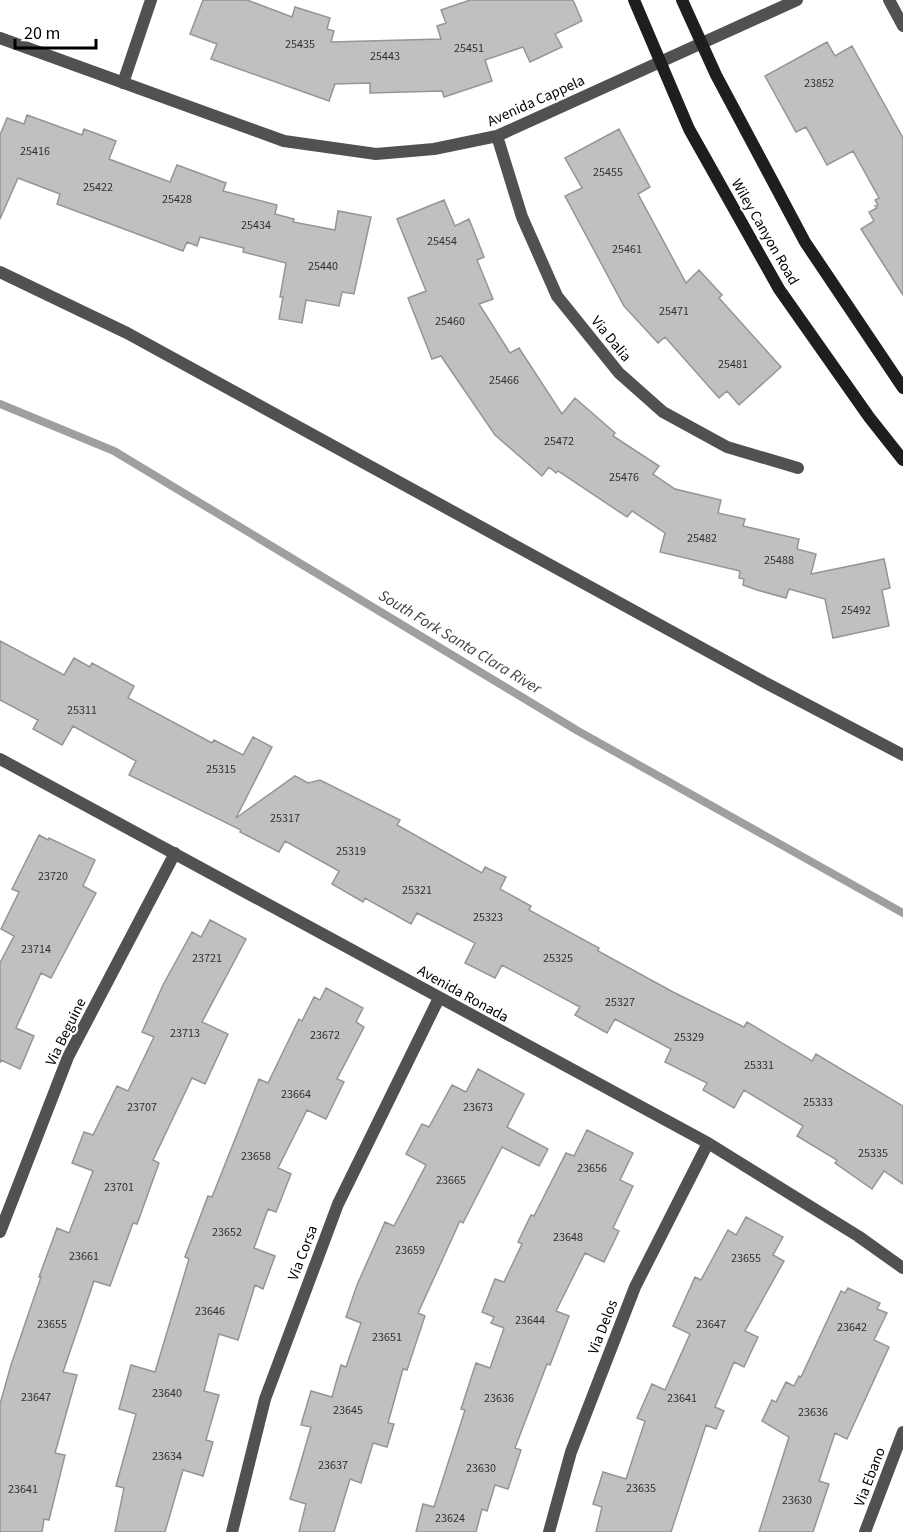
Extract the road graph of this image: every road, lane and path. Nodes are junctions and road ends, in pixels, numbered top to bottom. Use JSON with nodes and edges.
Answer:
{"nodes":[{"id":1,"x":152,"y":0,"type":"edge"},
{"id":2,"x":634,"y":0,"type":"edge"},
{"id":3,"x":682,"y":0,"type":"edge"},
{"id":4,"x":797,"y":0,"type":"edge"},
{"id":5,"x":890,"y":0,"type":"edge"},
{"id":6,"x":903,"y":26,"type":"edge"},
{"id":7,"x":0,"y":38,"type":"edge"},
{"id":8,"x":702,"y":43,"type":"junction"},
{"id":9,"x":660,"y":62,"type":"junction"},
{"id":10,"x":123,"y":83,"type":"junction"},
{"id":11,"x":497,"y":136,"type":"junction"},
{"id":12,"x":0,"y":272,"type":"edge"},
{"id":13,"x":903,"y":388,"type":"edge"},
{"id":14,"x":903,"y":460,"type":"edge"},
{"id":15,"x":798,"y":468,"type":"dead end"},
{"id":16,"x":903,"y":756,"type":"edge"},
{"id":17,"x":0,"y":759,"type":"edge"},
{"id":18,"x":175,"y":854,"type":"junction"},
{"id":19,"x":438,"y":998,"type":"junction"},
{"id":20,"x":708,"y":1143,"type":"junction"},
{"id":21,"x":0,"y":1232,"type":"edge"},
{"id":22,"x":903,"y":1268,"type":"edge"},
{"id":23,"x":903,"y":1432,"type":"edge"},
{"id":24,"x":232,"y":1532,"type":"edge"},
{"id":25,"x":549,"y":1532,"type":"edge"},
{"id":26,"x":865,"y":1532,"type":"edge"}],
"edges":[{"from":1,"to":10,"type":"street"},
{"from":2,"to":9,"type":"main road","name":"Wiley Canyon Road"},
{"from":3,"to":8,"type":"main road","name":"Wiley Canyon Road"},
{"from":4,"to":8,"type":"street","name":"Avenida Cappela"},
{"from":5,"to":6,"type":"street"},
{"from":7,"to":10,"type":"street","name":"Avenida Cappela"},
{"from":8,"to":9,"type":"street","name":"Avenida Cappela"},
{"from":8,"to":13,"type":"main road","name":"Wiley Canyon Road"},
{"from":9,"to":11,"type":"street","name":"Avenida Cappela"},
{"from":9,"to":14,"type":"main road","name":"Wiley Canyon Road"},
{"from":10,"to":11,"type":"street","name":"Avenida Cappela"},
{"from":11,"to":15,"type":"street","name":"Via Dalia"},
{"from":12,"to":16,"type":"street"},
{"from":17,"to":18,"type":"street","name":"Avenida Ronada"},
{"from":18,"to":19,"type":"street","name":"Avenida Ronada"},
{"from":18,"to":21,"type":"street","name":"Via Beguine"},
{"from":19,"to":20,"type":"street","name":"Avenida Ronada"},
{"from":19,"to":24,"type":"street","name":"Via Corsa"},
{"from":20,"to":22,"type":"street","name":"Avenida Ronada"},
{"from":20,"to":25,"type":"street","name":"Via Delos"},
{"from":23,"to":26,"type":"street","name":"Via Ebano"}]}
